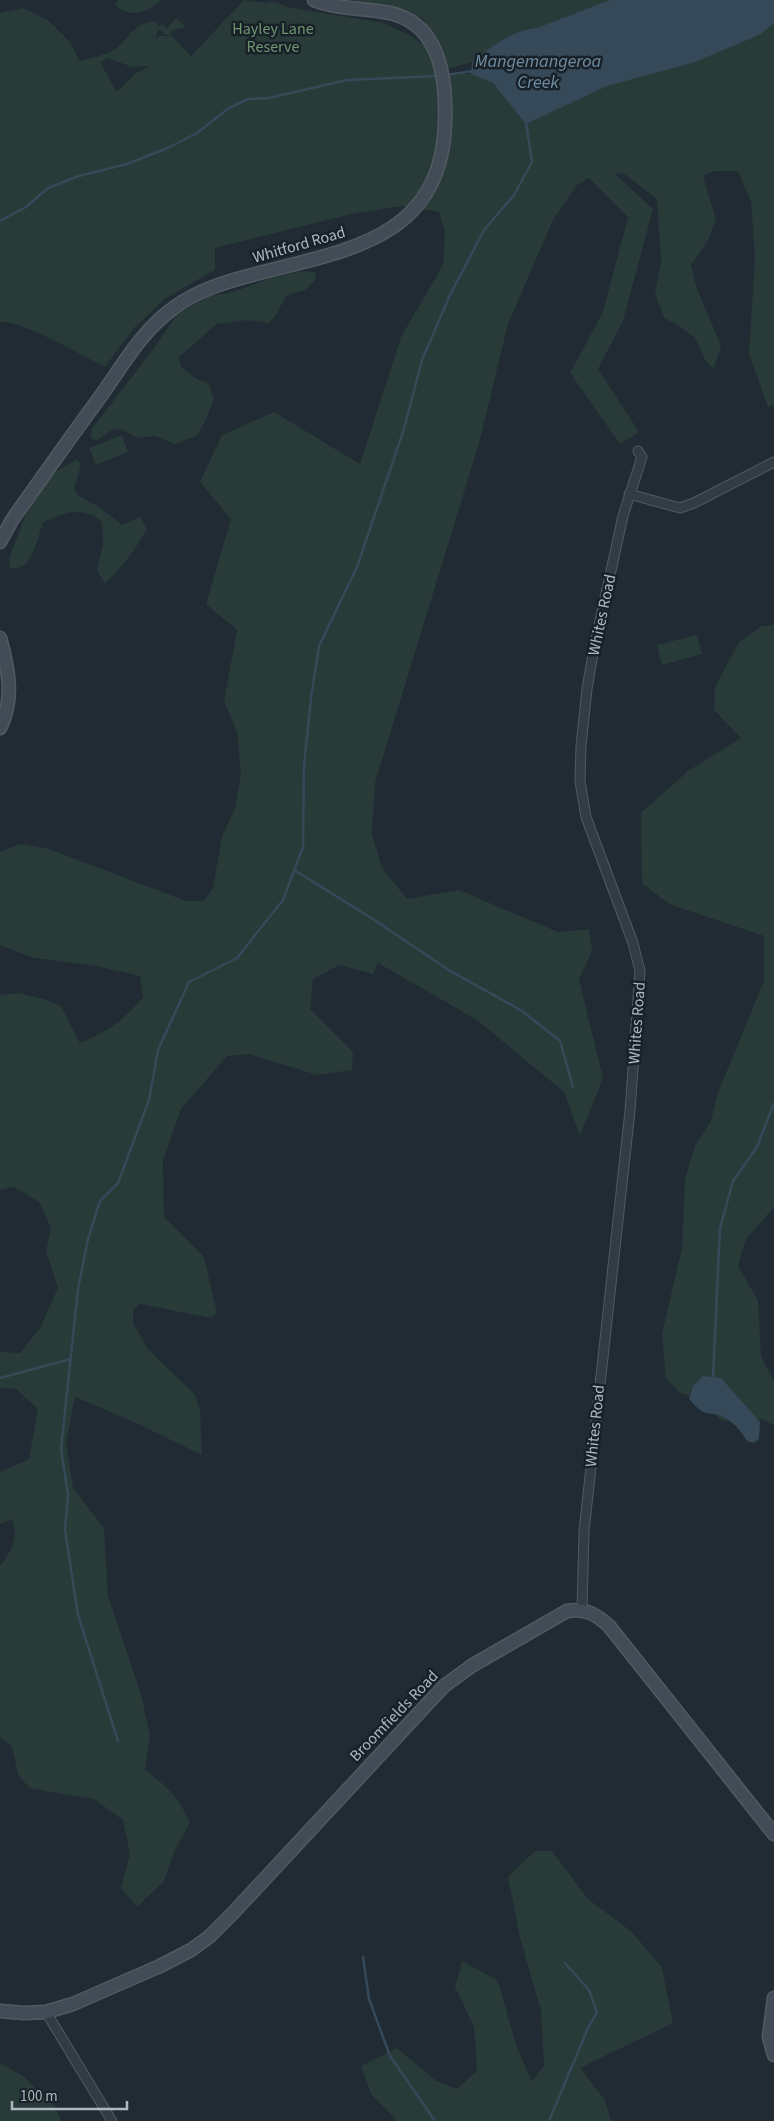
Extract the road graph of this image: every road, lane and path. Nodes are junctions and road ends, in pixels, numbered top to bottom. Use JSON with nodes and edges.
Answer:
{"nodes":[{"id":1,"x":314,"y":0,"type":"edge"},
{"id":2,"x":638,"y":451,"type":"dead end"},
{"id":3,"x":774,"y":462,"type":"edge"},
{"id":4,"x":629,"y":494,"type":"junction"},
{"id":5,"x":0,"y":542,"type":"edge"},
{"id":6,"x":0,"y":638,"type":"edge"},
{"id":7,"x":0,"y":728,"type":"edge"},
{"id":8,"x":582,"y":1610,"type":"junction"},
{"id":9,"x":774,"y":1834,"type":"edge"},
{"id":10,"x":774,"y":1998,"type":"edge"},
{"id":11,"x":0,"y":2011,"type":"edge"},
{"id":12,"x":46,"y":2012,"type":"junction"},
{"id":13,"x":774,"y":2056,"type":"edge"},
{"id":14,"x":112,"y":2121,"type":"edge"}],
"edges":[{"from":1,"to":5,"type":"street","name":"Whitford Road"},
{"from":2,"to":4,"type":"street","name":"Whites Road"},
{"from":3,"to":4,"type":"street"},
{"from":4,"to":8,"type":"street","name":"Whites Road"},
{"from":6,"to":7,"type":"street"},
{"from":8,"to":9,"type":"street"},
{"from":8,"to":12,"type":"street","name":"Broomfields Road"},
{"from":10,"to":13,"type":"street"},
{"from":11,"to":12,"type":"street","name":"Broomfields Road"},
{"from":12,"to":14,"type":"street"}]}
